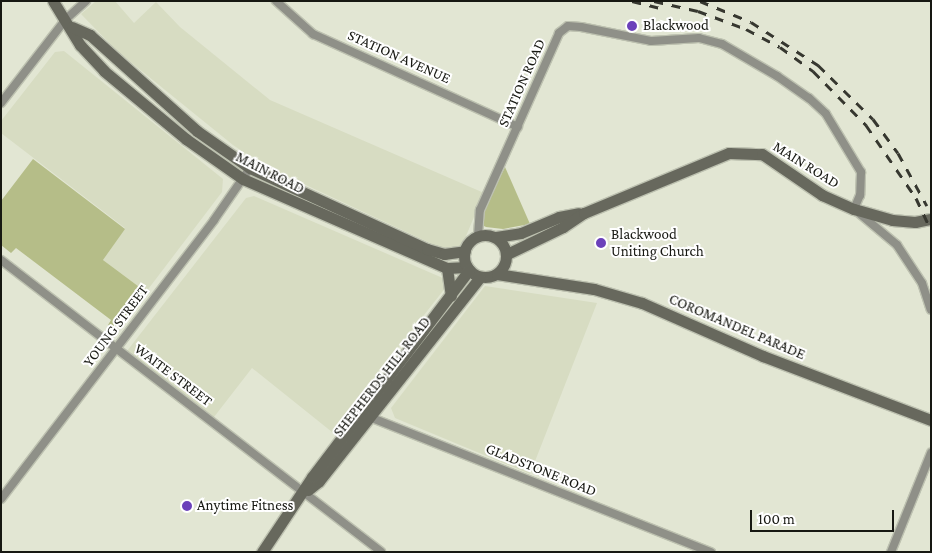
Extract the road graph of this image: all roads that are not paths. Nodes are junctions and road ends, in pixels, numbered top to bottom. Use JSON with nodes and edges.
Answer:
{"nodes":[{"id":1,"x":53,"y":1,"type":"edge"},
{"id":2,"x":86,"y":1,"type":"edge"},
{"id":3,"x":276,"y":1,"type":"edge"},
{"id":4,"x":69,"y":23,"type":"junction"},
{"id":5,"x":1,"y":103,"type":"edge"},
{"id":6,"x":518,"y":127,"type":"junction"},
{"id":7,"x":250,"y":168,"type":"junction"},
{"id":8,"x":242,"y":179,"type":"junction"},
{"id":9,"x":854,"y":209,"type":"junction"},
{"id":10,"x":584,"y":213,"type":"junction"},
{"id":11,"x":931,"y":219,"type":"edge"},
{"id":12,"x":478,"y":236,"type":"junction"},
{"id":13,"x":496,"y":237,"type":"junction"},
{"id":14,"x":465,"y":251,"type":"junction"},
{"id":15,"x":507,"y":255,"type":"junction"},
{"id":16,"x":1,"y":260,"type":"edge"},
{"id":17,"x":447,"y":268,"type":"junction"},
{"id":18,"x":468,"y":268,"type":"junction"},
{"id":19,"x":497,"y":274,"type":"junction"},
{"id":20,"x":480,"y":277,"type":"junction"},
{"id":21,"x":527,"y":278,"type":"junction"},
{"id":22,"x":451,"y":296,"type":"junction"},
{"id":23,"x":931,"y":310,"type":"edge"},
{"id":24,"x":116,"y":348,"type":"junction"},
{"id":25,"x":365,"y":415,"type":"junction"},
{"id":26,"x":931,"y":420,"type":"edge"},
{"id":27,"x":931,"y":453,"type":"edge"},
{"id":28,"x":304,"y":493,"type":"junction"},
{"id":29,"x":1,"y":499,"type":"edge"},
{"id":30,"x":262,"y":552,"type":"edge"},
{"id":31,"x":381,"y":552,"type":"edge"},
{"id":32,"x":712,"y":552,"type":"edge"},
{"id":33,"x":891,"y":552,"type":"edge"}],
"edges":[{"from":1,"to":4,"type":"main road","name":"MAIN ROAD"},
{"from":2,"to":4,"type":"street"},
{"from":3,"to":6,"type":"street","name":"STATION AVENUE"},
{"from":4,"to":5,"type":"street"},
{"from":4,"to":7,"type":"main road","name":"MAIN ROAD"},
{"from":4,"to":8,"type":"main road","name":"MAIN ROAD"},
{"from":6,"to":9,"type":"street","name":"STATION ROAD"},
{"from":6,"to":12,"type":"street","name":"STATION ROAD"},
{"from":7,"to":8,"type":"street","name":"YOUNG STREET"},
{"from":7,"to":14,"type":"main road","name":"MAIN ROAD"},
{"from":8,"to":17,"type":"main road","name":"MAIN ROAD"},
{"from":8,"to":24,"type":"street","name":"YOUNG STREET"},
{"from":9,"to":10,"type":"main road","name":"MAIN ROAD"},
{"from":9,"to":11,"type":"main road","name":"MAIN ROAD"},
{"from":9,"to":23,"type":"street"},
{"from":10,"to":13,"type":"main road","name":"MAIN ROAD"},
{"from":10,"to":15,"type":"main road","name":"MAIN ROAD"},
{"from":12,"to":13,"type":"main road"},
{"from":12,"to":14,"type":"main road"},
{"from":13,"to":15,"type":"main road"},
{"from":14,"to":18,"type":"main road"},
{"from":15,"to":19,"type":"main road"},
{"from":15,"to":21,"type":"main road"},
{"from":16,"to":24,"type":"street","name":"WAITE STREET"},
{"from":17,"to":18,"type":"main road","name":"MAIN ROAD"},
{"from":17,"to":22,"type":"main road"},
{"from":18,"to":20,"type":"main road"},
{"from":18,"to":22,"type":"main road","name":"SHEPHERDS HILL ROAD"},
{"from":19,"to":20,"type":"main road"},
{"from":19,"to":21,"type":"main road","name":"COROMANDEL PARADE"},
{"from":20,"to":25,"type":"main road","name":"SHEPHERDS HILL ROAD"},
{"from":21,"to":26,"type":"main road","name":"COROMANDEL PARADE"},
{"from":22,"to":25,"type":"main road","name":"SHEPHERDS HILL ROAD"},
{"from":24,"to":28,"type":"street","name":"WAITE STREET"},
{"from":24,"to":29,"type":"street","name":"YOUNG STREET"},
{"from":25,"to":28,"type":"main road","name":"SHEPHERDS HILL ROAD"},
{"from":25,"to":32,"type":"street","name":"GLADSTONE ROAD"},
{"from":27,"to":33,"type":"street"},
{"from":28,"to":30,"type":"main road","name":"SHEPHERDS HILL ROAD"},
{"from":28,"to":31,"type":"street","name":"WAITE STREET"}]}
